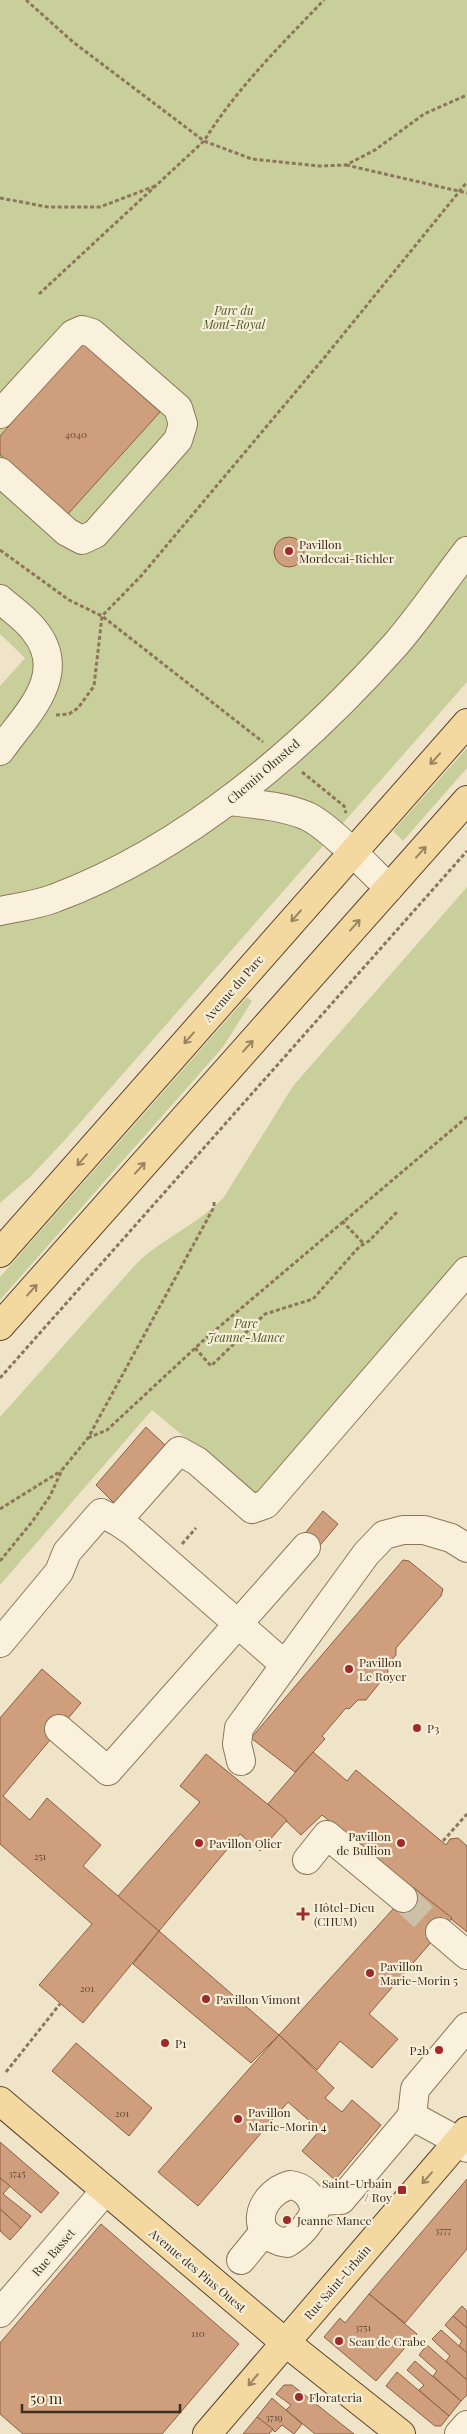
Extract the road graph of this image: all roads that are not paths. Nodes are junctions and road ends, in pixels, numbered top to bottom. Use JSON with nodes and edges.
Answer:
{"nodes":[{"id":1,"x":0,"y":414,"type":"edge"},
{"id":2,"x":0,"y":472,"type":"edge"},
{"id":3,"x":467,"y":551,"type":"edge"},
{"id":4,"x":0,"y":599,"type":"edge"},
{"id":5,"x":467,"y":723,"type":"edge"},
{"id":6,"x":0,"y":751,"type":"edge"},
{"id":7,"x":467,"y":800,"type":"edge"},
{"id":8,"x":230,"y":801,"type":"junction"},
{"id":9,"x":352,"y":853,"type":"junction"},
{"id":10,"x":388,"y":888,"type":"junction"},
{"id":11,"x":0,"y":912,"type":"edge"},
{"id":12,"x":0,"y":1253,"type":"edge"},
{"id":13,"x":467,"y":1271,"type":"edge"},
{"id":14,"x":0,"y":1326,"type":"edge"},
{"id":15,"x":117,"y":1521,"type":"junction"},
{"id":16,"x":306,"y":1547,"type":"dead end"},
{"id":17,"x":467,"y":1548,"type":"edge"},
{"id":18,"x":238,"y":1624,"type":"junction"},
{"id":19,"x":0,"y":1643,"type":"edge"},
{"id":20,"x":285,"y":1665,"type":"junction"},
{"id":21,"x":59,"y":1729,"type":"dead end"},
{"id":22,"x":241,"y":1761,"type":"dead end"},
{"id":23,"x":307,"y":1860,"type":"dead end"},
{"id":24,"x":403,"y":1898,"type":"tunnel mouth"},
{"id":25,"x":440,"y":1932,"type":"tunnel mouth"},
{"id":26,"x":467,"y":1954,"type":"edge"},
{"id":27,"x":467,"y":2027,"type":"edge"},
{"id":28,"x":0,"y":2101,"type":"edge"},
{"id":29,"x":412,"y":2116,"type":"junction"},
{"id":30,"x":464,"y":2140,"type":"edge"},
{"id":31,"x":105,"y":2191,"type":"junction"},
{"id":32,"x":313,"y":2201,"type":"junction"},
{"id":33,"x":263,"y":2232,"type":"junction"},
{"id":34,"x":241,"y":2260,"type":"dead end"},
{"id":35,"x":0,"y":2313,"type":"edge"},
{"id":36,"x":285,"y":2343,"type":"junction"},
{"id":37,"x":467,"y":2425,"type":"edge"},
{"id":38,"x":207,"y":2434,"type":"edge"},
{"id":39,"x":400,"y":2434,"type":"edge"},
{"id":40,"x":459,"y":2434,"type":"edge"}],
"edges":[{"from":1,"to":2,"type":"street"},
{"from":3,"to":8,"type":"street","name":"Chemin Olmsted"},
{"from":4,"to":6,"type":"street"},
{"from":5,"to":9,"type":"main road","name":"Avenue du Parc","one_way":true},
{"from":10,"to":7,"type":"main road","one_way":true},
{"from":8,"to":9,"type":"street"},
{"from":8,"to":11,"type":"street","name":"Chemin Olmsted"},
{"from":9,"to":10,"type":"street"},
{"from":9,"to":12,"type":"main road","name":"Avenue du Parc","one_way":true},
{"from":14,"to":10,"type":"main road","one_way":true},
{"from":13,"to":15,"type":"street"},
{"from":15,"to":18,"type":"street"},
{"from":15,"to":19,"type":"street"},
{"from":16,"to":18,"type":"street"},
{"from":17,"to":20,"type":"street"},
{"from":18,"to":20,"type":"street"},
{"from":18,"to":21,"type":"street"},
{"from":20,"to":22,"type":"street"},
{"from":23,"to":24,"type":"street"},
{"from":25,"to":26,"type":"street"},
{"from":27,"to":29,"type":"street"},
{"from":28,"to":31,"type":"main road","name":"Avenue des Pins Ouest"},
{"from":29,"to":30,"type":"street"},
{"from":29,"to":32,"type":"street"},
{"from":30,"to":36,"type":"main road","name":"Rue Saint-Urbain","one_way":true},
{"from":31,"to":35,"type":"street","name":"Rue Basset"},
{"from":31,"to":36,"type":"main road","name":"Avenue des Pins Ouest"},
{"from":32,"to":33,"type":"street"},
{"from":32,"to":33,"type":"street"},
{"from":33,"to":34,"type":"street"},
{"from":36,"to":38,"type":"main road","name":"Rue Saint-Urbain","one_way":true},
{"from":36,"to":39,"type":"main road","name":"Avenue des Pins Ouest"},
{"from":37,"to":40,"type":"street"}]}
